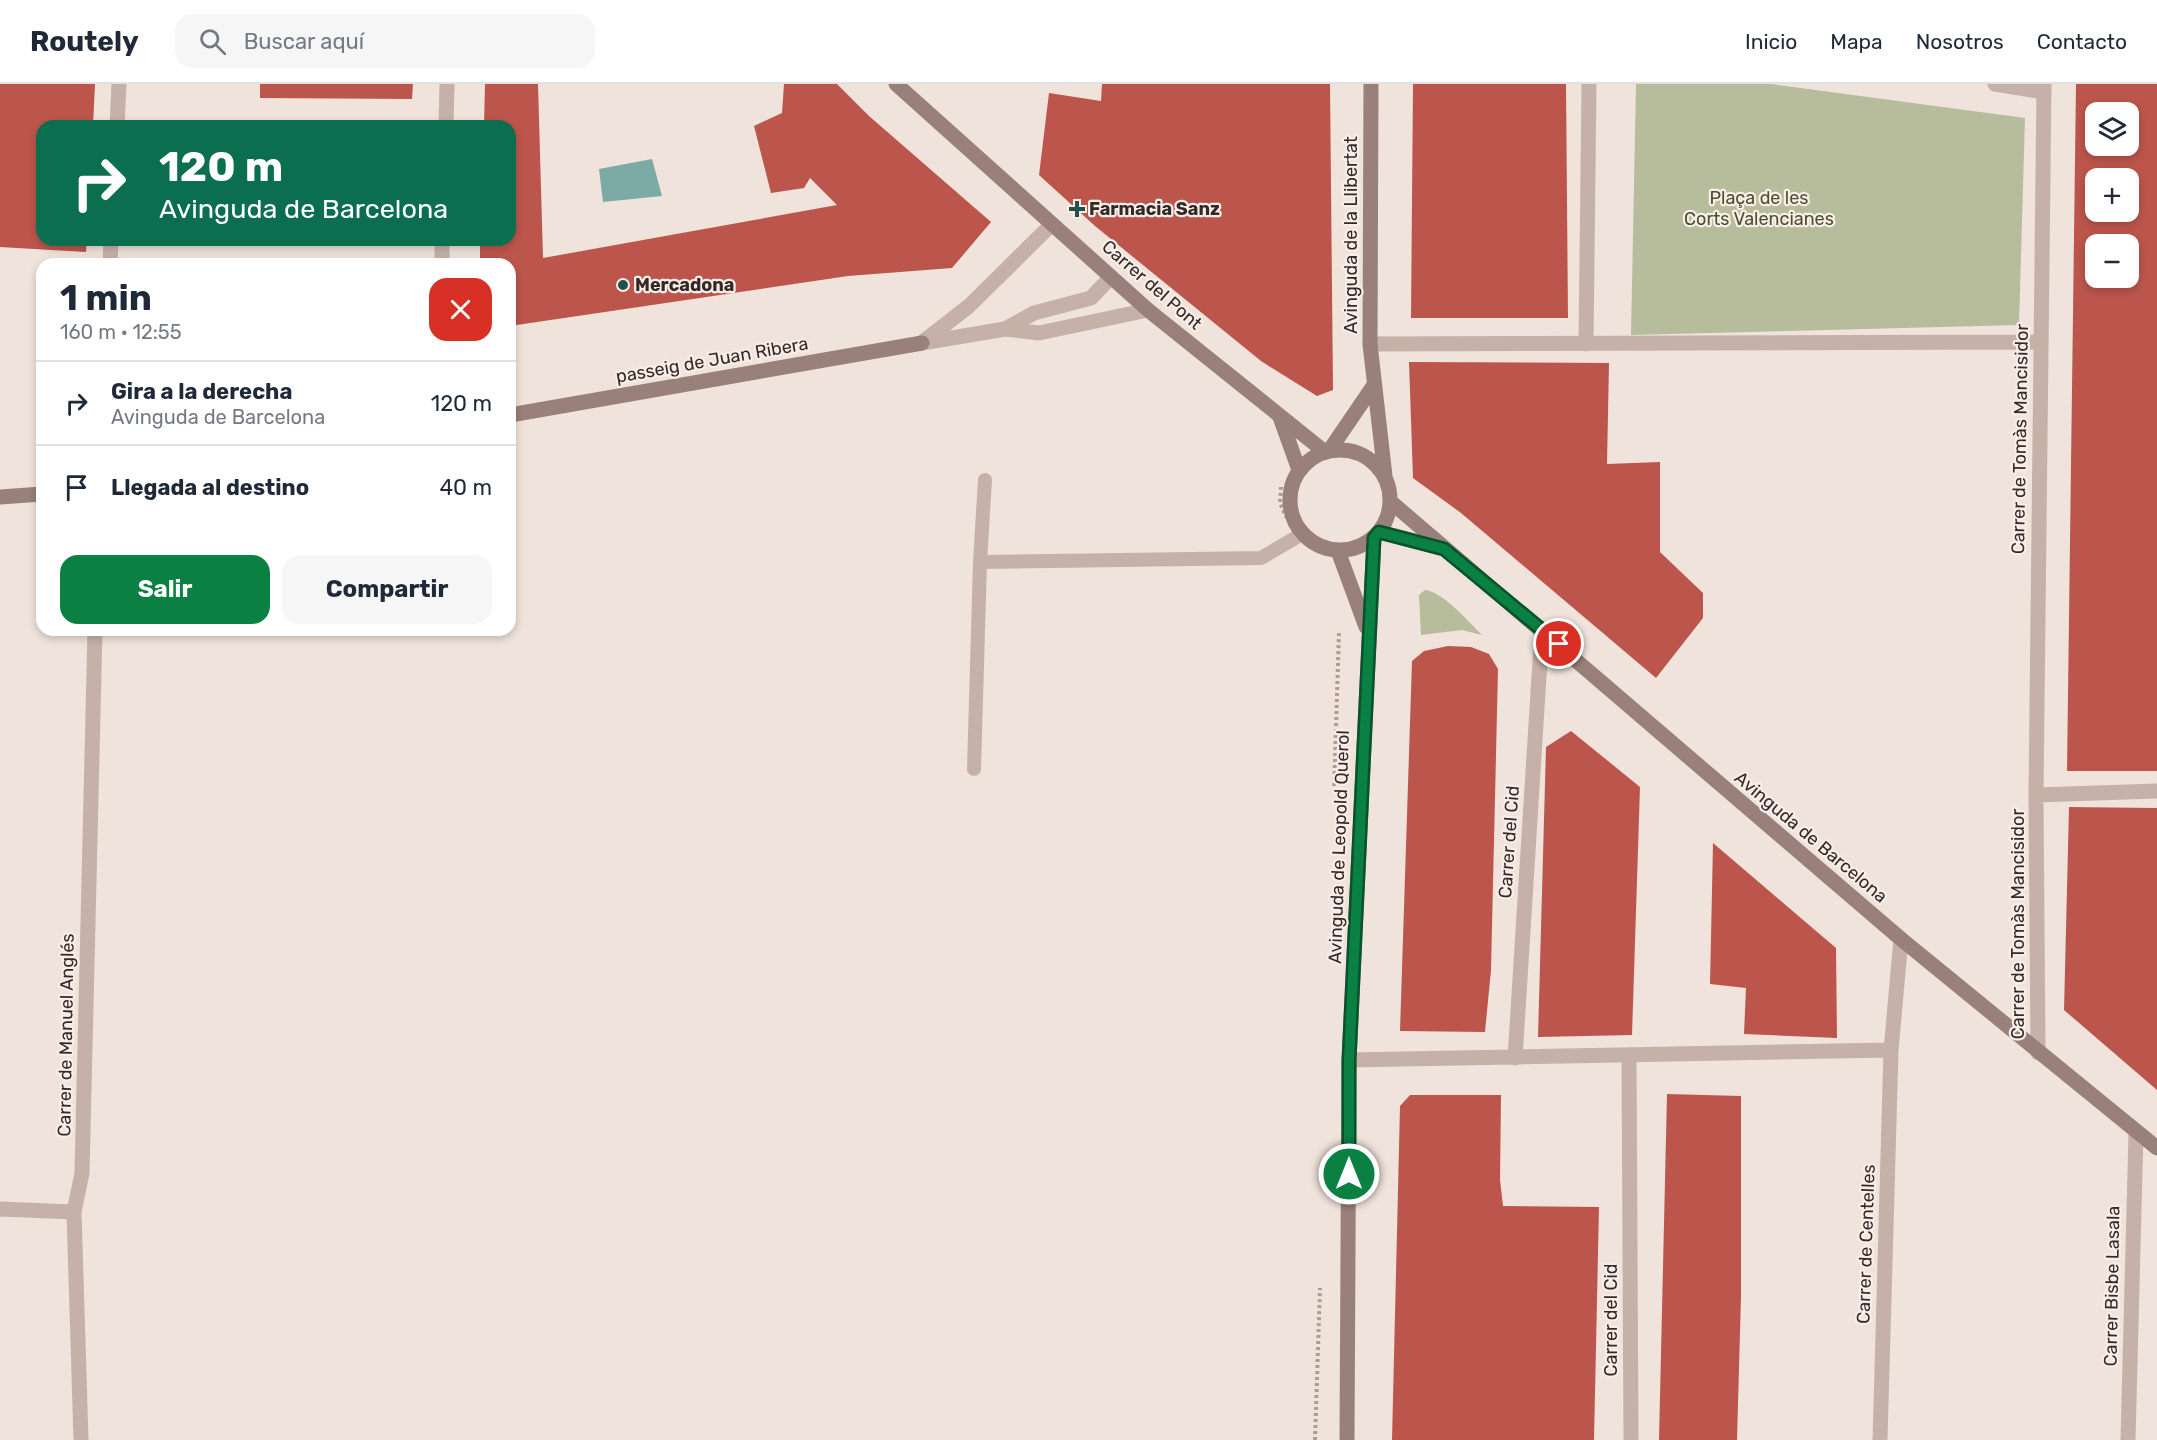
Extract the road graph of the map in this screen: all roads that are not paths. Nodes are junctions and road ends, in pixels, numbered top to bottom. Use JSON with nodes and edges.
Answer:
{"nodes":[{"id":1,"x":119,"y":84,"type":"edge"},
{"id":2,"x":447,"y":84,"type":"edge"},
{"id":3,"x":896,"y":84,"type":"edge"},
{"id":4,"x":1371,"y":84,"type":"edge"},
{"id":5,"x":1589,"y":84,"type":"edge"},
{"id":6,"x":1995,"y":84,"type":"edge"},
{"id":7,"x":2044,"y":88,"type":"edge"},
{"id":8,"x":117,"y":120,"type":"edge"},
{"id":9,"x":446,"y":120,"type":"edge"},
{"id":10,"x":1052,"y":224,"type":"junction"},
{"id":11,"x":1112,"y":277,"type":"junction"},
{"id":12,"x":1148,"y":310,"type":"junction"},
{"id":13,"x":1005,"y":329,"type":"junction"},
{"id":14,"x":2041,"y":342,"type":"junction"},
{"id":15,"x":922,"y":343,"type":"junction"},
{"id":16,"x":1370,"y":344,"type":"junction"},
{"id":17,"x":1586,"y":344,"type":"junction"},
{"id":18,"x":1374,"y":385,"type":"junction"},
{"id":19,"x":516,"y":414,"type":"edge"},
{"id":20,"x":1279,"y":415,"type":"junction"},
{"id":21,"x":1327,"y":452,"type":"junction"},
{"id":22,"x":1299,"y":470,"type":"junction"},
{"id":23,"x":1385,"y":476,"type":"junction"},
{"id":24,"x":985,"y":480,"type":"dead end"},
{"id":25,"x":36,"y":494,"type":"edge"},
{"id":26,"x":0,"y":497,"type":"edge"},
{"id":27,"x":1391,"y":502,"type":"junction"},
{"id":28,"x":1302,"y":534,"type":"junction"},
{"id":29,"x":1377,"y":535,"type":"junction"},
{"id":30,"x":1444,"y":549,"type":"junction"},
{"id":31,"x":1338,"y":551,"type":"junction"},
{"id":32,"x":980,"y":562,"type":"junction"},
{"id":33,"x":1542,"y":629,"type":"junction"},
{"id":34,"x":95,"y":636,"type":"edge"},
{"id":35,"x":1368,"y":636,"type":"junction"},
{"id":36,"x":974,"y":769,"type":"dead end"},
{"id":37,"x":2157,"y":791,"type":"edge"},
{"id":38,"x":2036,"y":795,"type":"junction"},
{"id":39,"x":1901,"y":939,"type":"junction"},
{"id":40,"x":1891,"y":1050,"type":"junction"},
{"id":41,"x":2038,"y":1053,"type":"junction"},
{"id":42,"x":1629,"y":1056,"type":"junction"},
{"id":43,"x":1515,"y":1058,"type":"junction"},
{"id":44,"x":1349,"y":1060,"type":"junction"},
{"id":45,"x":2136,"y":1133,"type":"junction"},
{"id":46,"x":2157,"y":1148,"type":"edge"},
{"id":47,"x":0,"y":1209,"type":"edge"},
{"id":48,"x":74,"y":1212,"type":"junction"},
{"id":49,"x":81,"y":1440,"type":"edge"},
{"id":50,"x":1347,"y":1440,"type":"edge"},
{"id":51,"x":1631,"y":1440,"type":"edge"},
{"id":52,"x":1880,"y":1440,"type":"edge"},
{"id":53,"x":2128,"y":1440,"type":"edge"}],
"edges":[{"from":1,"to":8,"type":"street"},
{"from":2,"to":9,"type":"street"},
{"from":3,"to":10,"type":"street","name":"Carrer del Pont"},
{"from":4,"to":16,"type":"street","name":"Avinguda de la Llibertat"},
{"from":5,"to":17,"type":"street"},
{"from":6,"to":7,"type":"street"},
{"from":7,"to":14,"type":"street","name":"Carrer de Tomàs Mancisidor"},
{"from":10,"to":11,"type":"street","name":"Carrer del Pont"},
{"from":10,"to":15,"type":"street","name":"passeig de Juan Ribera"},
{"from":11,"to":12,"type":"street","name":"Carrer del Pont"},
{"from":11,"to":13,"type":"street","name":"passeig de Juan Ribera"},
{"from":12,"to":13,"type":"street","name":"passeig de Juan Ribera"},
{"from":12,"to":20,"type":"street","name":"Carrer del Pont"},
{"from":13,"to":15,"type":"street","name":"passeig de Juan Ribera"},
{"from":14,"to":17,"type":"street"},
{"from":14,"to":38,"type":"street","name":"Carrer de Tomàs Mancisidor"},
{"from":15,"to":19,"type":"street","name":"passeig de Juan Ribera"},
{"from":16,"to":17,"type":"street"},
{"from":16,"to":18,"type":"street","name":"Avinguda de la Llibertat"},
{"from":18,"to":21,"type":"street"},
{"from":18,"to":23,"type":"street","name":"Avinguda de la Llibertat"},
{"from":20,"to":21,"type":"street","name":"Carrer del Pont"},
{"from":20,"to":22,"type":"street"},
{"from":21,"to":22,"type":"street"},
{"from":21,"to":23,"type":"street"},
{"from":22,"to":28,"type":"street"},
{"from":23,"to":27,"type":"street"},
{"from":24,"to":32,"type":"lane"},
{"from":25,"to":26,"type":"street"},
{"from":27,"to":29,"type":"street"},
{"from":27,"to":30,"type":"street","name":"Avinguda de Barcelona"},
{"from":28,"to":31,"type":"street"},
{"from":28,"to":32,"type":"lane"},
{"from":29,"to":30,"type":"street","name":"Avinguda de Barcelona"},
{"from":29,"to":31,"type":"street"},
{"from":29,"to":35,"type":"street","name":"Avinguda de Leopold Querol"},
{"from":30,"to":33,"type":"street","name":"Avinguda de Barcelona"},
{"from":31,"to":35,"type":"street","name":"Avinguda de Leopold Querol"},
{"from":32,"to":36,"type":"lane"},
{"from":33,"to":39,"type":"street","name":"Avinguda de Barcelona"},
{"from":33,"to":43,"type":"street","name":"Carrer del Cid"},
{"from":34,"to":48,"type":"street","name":"Carrer de Manuel Anglés"},
{"from":35,"to":44,"type":"street","name":"Avinguda de Leopold Querol"},
{"from":37,"to":38,"type":"street","name":"Carrer de Tomàs Mancisidor"},
{"from":38,"to":41,"type":"street","name":"Carrer de Tomàs Mancisidor"},
{"from":39,"to":40,"type":"street","name":"Carrer de Centelles"},
{"from":39,"to":41,"type":"street","name":"Avinguda de Barcelona"},
{"from":40,"to":42,"type":"street"},
{"from":40,"to":52,"type":"street","name":"Carrer de Centelles"},
{"from":41,"to":45,"type":"street","name":"Avinguda de Barcelona"},
{"from":42,"to":43,"type":"street"},
{"from":42,"to":51,"type":"street","name":"Carrer del Cid"},
{"from":43,"to":44,"type":"street"},
{"from":44,"to":50,"type":"street","name":"Avinguda de Leopold Querol"},
{"from":45,"to":46,"type":"street","name":"Avinguda de Barcelona"},
{"from":45,"to":53,"type":"street","name":"Carrer Bisbe Lasala"},
{"from":47,"to":48,"type":"street"},
{"from":48,"to":49,"type":"street","name":"Carrer de Manuel Anglés"}]}
